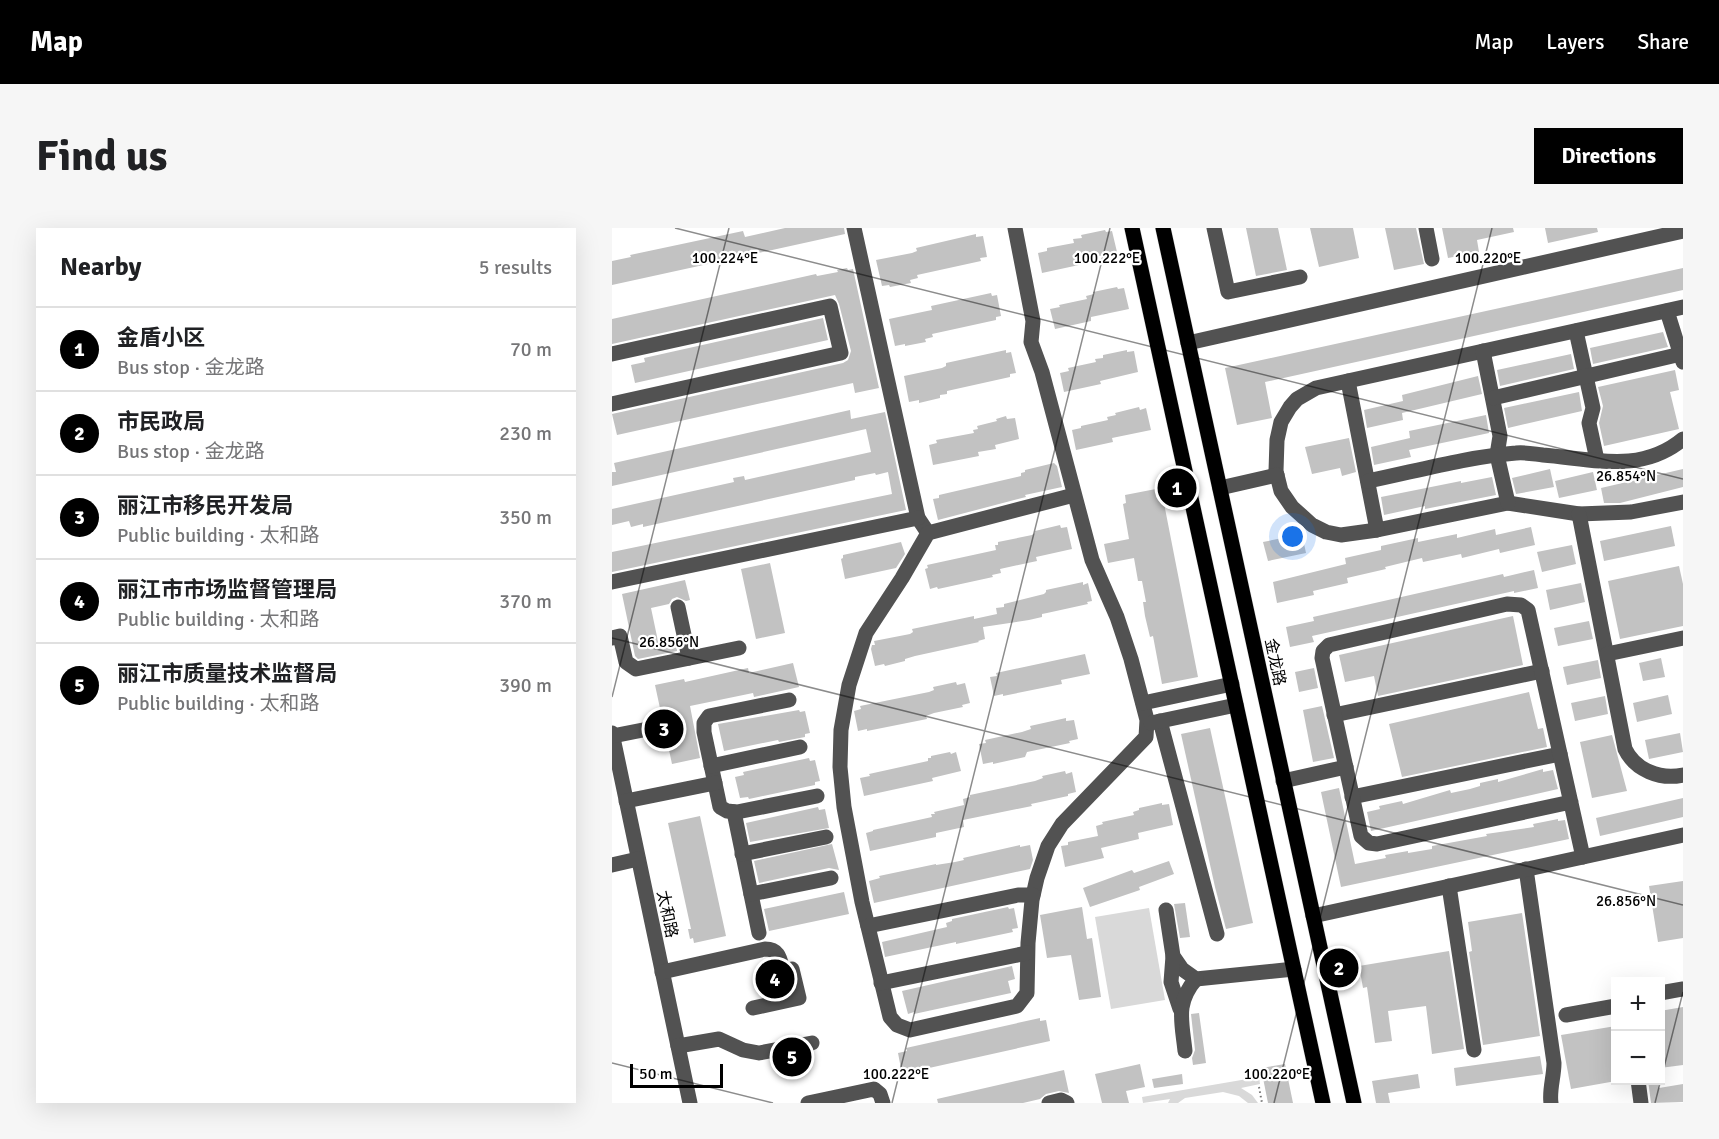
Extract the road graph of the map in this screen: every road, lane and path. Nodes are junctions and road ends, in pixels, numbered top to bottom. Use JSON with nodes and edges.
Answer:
{"nodes":[{"id":1,"x":854,"y":228,"type":"edge"},
{"id":2,"x":1015,"y":228,"type":"edge"},
{"id":3,"x":1132,"y":228,"type":"edge"},
{"id":4,"x":1163,"y":228,"type":"edge"},
{"id":5,"x":1214,"y":228,"type":"edge"},
{"id":6,"x":1426,"y":228,"type":"edge"},
{"id":7,"x":1683,"y":231,"type":"edge"},
{"id":8,"x":1432,"y":259,"type":"dead end"},
{"id":9,"x":1300,"y":277,"type":"dead end"},
{"id":10,"x":1683,"y":307,"type":"edge"},
{"id":11,"x":1667,"y":310,"type":"junction"},
{"id":12,"x":1576,"y":331,"type":"junction"},
{"id":13,"x":1188,"y":343,"type":"junction"},
{"id":14,"x":1483,"y":351,"type":"junction"},
{"id":15,"x":612,"y":354,"type":"edge"},
{"id":16,"x":1682,"y":358,"type":"edge"},
{"id":17,"x":1586,"y":376,"type":"junction"},
{"id":18,"x":1348,"y":381,"type":"junction"},
{"id":19,"x":1492,"y":398,"type":"junction"},
{"id":20,"x":612,"y":404,"type":"edge"},
{"id":21,"x":1683,"y":439,"type":"edge"},
{"id":22,"x":1497,"y":455,"type":"junction"},
{"id":23,"x":1597,"y":460,"type":"junction"},
{"id":24,"x":1276,"y":475,"type":"junction"},
{"id":25,"x":1368,"y":481,"type":"junction"},
{"id":26,"x":1220,"y":488,"type":"junction"},
{"id":27,"x":1074,"y":495,"type":"junction"},
{"id":28,"x":1508,"y":503,"type":"junction"},
{"id":29,"x":1682,"y":504,"type":"edge"},
{"id":30,"x":1579,"y":514,"type":"junction"},
{"id":31,"x":918,"y":518,"type":"junction"},
{"id":32,"x":1377,"y":530,"type":"junction"},
{"id":33,"x":928,"y":533,"type":"junction"},
{"id":34,"x":612,"y":582,"type":"edge"},
{"id":35,"x":678,"y":607,"type":"dead end"},
{"id":36,"x":612,"y":638,"type":"edge"},
{"id":37,"x":1683,"y":638,"type":"edge"},
{"id":38,"x":739,"y":648,"type":"dead end"},
{"id":39,"x":1607,"y":654,"type":"junction"},
{"id":40,"x":689,"y":658,"type":"junction"},
{"id":41,"x":1542,"y":671,"type":"junction"},
{"id":42,"x":1232,"y":684,"type":"junction"},
{"id":43,"x":789,"y":700,"type":"dead end"},
{"id":44,"x":1143,"y":703,"type":"junction"},
{"id":45,"x":1236,"y":705,"type":"junction"},
{"id":46,"x":1334,"y":715,"type":"junction"},
{"id":47,"x":1154,"y":722,"type":"junction"},
{"id":48,"x":653,"y":728,"type":"dead end"},
{"id":49,"x":612,"y":735,"type":"edge"},
{"id":50,"x":800,"y":747,"type":"dead end"},
{"id":51,"x":1560,"y":754,"type":"junction"},
{"id":52,"x":711,"y":766,"type":"junction"},
{"id":53,"x":1346,"y":767,"type":"junction"},
{"id":54,"x":1683,"y":775,"type":"edge"},
{"id":55,"x":1283,"y":781,"type":"junction"},
{"id":56,"x":715,"y":783,"type":"junction"},
{"id":57,"x":817,"y":796,"type":"dead end"},
{"id":58,"x":1353,"y":797,"type":"junction"},
{"id":59,"x":626,"y":801,"type":"junction"},
{"id":60,"x":1571,"y":802,"type":"junction"},
{"id":61,"x":734,"y":812,"type":"junction"},
{"id":62,"x":1683,"y":835,"type":"edge"},
{"id":63,"x":826,"y":837,"type":"dead end"},
{"id":64,"x":742,"y":854,"type":"junction"},
{"id":65,"x":1583,"y":857,"type":"junction"},
{"id":66,"x":638,"y":859,"type":"junction"},
{"id":67,"x":612,"y":865,"type":"edge"},
{"id":68,"x":1526,"y":869,"type":"junction"},
{"id":69,"x":831,"y":878,"type":"dead end"},
{"id":70,"x":1449,"y":886,"type":"junction"},
{"id":71,"x":751,"y":894,"type":"junction"},
{"id":72,"x":1033,"y":895,"type":"junction"},
{"id":73,"x":1166,"y":910,"type":"dead end"},
{"id":74,"x":1313,"y":916,"type":"junction"},
{"id":75,"x":868,"y":926,"type":"junction"},
{"id":76,"x":759,"y":933,"type":"dead end"},
{"id":77,"x":1217,"y":934,"type":"dead end"},
{"id":78,"x":1027,"y":952,"type":"junction"},
{"id":79,"x":1173,"y":956,"type":"junction"},
{"id":80,"x":1294,"y":969,"type":"junction"},
{"id":81,"x":662,"y":972,"type":"junction"},
{"id":82,"x":1196,"y":979,"type":"junction"},
{"id":83,"x":881,"y":983,"type":"junction"},
{"id":84,"x":1683,"y":989,"type":"edge"},
{"id":85,"x":1665,"y":992,"type":"edge"},
{"id":86,"x":1611,"y":1007,"type":"edge"},
{"id":87,"x":753,"y":1008,"type":"dead end"},
{"id":88,"x":1180,"y":1009,"type":"junction"},
{"id":89,"x":1566,"y":1014,"type":"dead end"},
{"id":90,"x":812,"y":1043,"type":"dead end"},
{"id":91,"x":678,"y":1046,"type":"junction"},
{"id":92,"x":1474,"y":1050,"type":"dead end"},
{"id":93,"x":1185,"y":1051,"type":"dead end"},
{"id":94,"x":1639,"y":1085,"type":"edge"},
{"id":95,"x":1259,"y":1086,"type":"dead end"},
{"id":96,"x":690,"y":1103,"type":"edge"},
{"id":97,"x":808,"y":1103,"type":"edge"},
{"id":98,"x":883,"y":1103,"type":"edge"},
{"id":99,"x":1049,"y":1103,"type":"edge"},
{"id":100,"x":1067,"y":1103,"type":"edge"},
{"id":101,"x":1262,"y":1103,"type":"edge"},
{"id":102,"x":1323,"y":1103,"type":"edge"},
{"id":103,"x":1353,"y":1103,"type":"edge"},
{"id":104,"x":1551,"y":1103,"type":"edge"},
{"id":105,"x":1641,"y":1103,"type":"edge"}],
"edges":[{"from":1,"to":31,"type":"street"},
{"from":2,"to":27,"type":"street"},
{"from":3,"to":42,"type":"main road"},
{"from":4,"to":13,"type":"main road","name":"金龙路"},
{"from":5,"to":9,"type":"street"},
{"from":6,"to":8,"type":"street"},
{"from":7,"to":13,"type":"street"},
{"from":10,"to":11,"type":"street"},
{"from":11,"to":12,"type":"street"},
{"from":11,"to":16,"type":"street"},
{"from":12,"to":14,"type":"street"},
{"from":12,"to":17,"type":"street"},
{"from":13,"to":26,"type":"main road","name":"金龙路"},
{"from":14,"to":18,"type":"street"},
{"from":14,"to":19,"type":"street"},
{"from":15,"to":20,"type":"street"},
{"from":16,"to":17,"type":"street"},
{"from":17,"to":19,"type":"street"},
{"from":17,"to":23,"type":"street"},
{"from":18,"to":24,"type":"street"},
{"from":18,"to":25,"type":"street"},
{"from":19,"to":22,"type":"street"},
{"from":21,"to":23,"type":"street"},
{"from":22,"to":23,"type":"street"},
{"from":22,"to":25,"type":"street"},
{"from":22,"to":28,"type":"street"},
{"from":24,"to":26,"type":"street"},
{"from":24,"to":32,"type":"street"},
{"from":25,"to":32,"type":"street"},
{"from":26,"to":55,"type":"main road","name":"金龙路"},
{"from":27,"to":33,"type":"street"},
{"from":27,"to":44,"type":"street"},
{"from":28,"to":30,"type":"street"},
{"from":28,"to":32,"type":"street"},
{"from":29,"to":30,"type":"street"},
{"from":30,"to":39,"type":"street"},
{"from":31,"to":33,"type":"street"},
{"from":31,"to":34,"type":"street"},
{"from":33,"to":75,"type":"street"},
{"from":35,"to":40,"type":"street"},
{"from":36,"to":40,"type":"street"},
{"from":37,"to":39,"type":"street"},
{"from":38,"to":40,"type":"street"},
{"from":39,"to":54,"type":"street"},
{"from":41,"to":46,"type":"street"},
{"from":41,"to":46,"type":"street"},
{"from":41,"to":51,"type":"street"},
{"from":42,"to":44,"type":"street"},
{"from":42,"to":45,"type":"main road"},
{"from":43,"to":52,"type":"street"},
{"from":44,"to":47,"type":"street"},
{"from":45,"to":47,"type":"street"},
{"from":45,"to":80,"type":"main road"},
{"from":46,"to":53,"type":"street"},
{"from":47,"to":72,"type":"street"},
{"from":47,"to":77,"type":"street"},
{"from":48,"to":49,"type":"street"},
{"from":49,"to":59,"type":"street","name":"太和路"},
{"from":50,"to":52,"type":"street"},
{"from":51,"to":58,"type":"street"},
{"from":51,"to":60,"type":"street"},
{"from":52,"to":56,"type":"street"},
{"from":53,"to":55,"type":"street"},
{"from":53,"to":58,"type":"street"},
{"from":55,"to":74,"type":"main road","name":"金龙路"},
{"from":56,"to":59,"type":"street"},
{"from":56,"to":61,"type":"street"},
{"from":57,"to":61,"type":"street"},
{"from":58,"to":60,"type":"street"},
{"from":59,"to":66,"type":"street","name":"太和路"},
{"from":60,"to":65,"type":"street"},
{"from":61,"to":64,"type":"street"},
{"from":62,"to":65,"type":"street"},
{"from":63,"to":64,"type":"street"},
{"from":64,"to":71,"type":"street"},
{"from":65,"to":68,"type":"street"},
{"from":66,"to":67,"type":"street"},
{"from":66,"to":81,"type":"street","name":"太和路"},
{"from":68,"to":70,"type":"street"},
{"from":68,"to":104,"type":"street"},
{"from":69,"to":71,"type":"street"},
{"from":70,"to":74,"type":"street"},
{"from":70,"to":92,"type":"street"},
{"from":71,"to":76,"type":"street"},
{"from":72,"to":75,"type":"street"},
{"from":72,"to":78,"type":"street"},
{"from":73,"to":79,"type":"street"},
{"from":74,"to":103,"type":"main road","name":"金龙路"},
{"from":75,"to":83,"type":"street"},
{"from":78,"to":83,"type":"street"},
{"from":78,"to":83,"type":"street"},
{"from":79,"to":82,"type":"street"},
{"from":79,"to":88,"type":"street"},
{"from":80,"to":82,"type":"street"},
{"from":80,"to":102,"type":"main road"},
{"from":81,"to":87,"type":"street"},
{"from":81,"to":91,"type":"street","name":"太和路"},
{"from":82,"to":88,"type":"street"},
{"from":84,"to":85,"type":"street"},
{"from":86,"to":89,"type":"street"},
{"from":88,"to":93,"type":"street"},
{"from":90,"to":91,"type":"street"},
{"from":91,"to":96,"type":"street","name":"太和路"},
{"from":94,"to":105,"type":"street"},
{"from":95,"to":101,"type":"path"},
{"from":97,"to":98,"type":"street"},
{"from":99,"to":100,"type":"street"}]}
